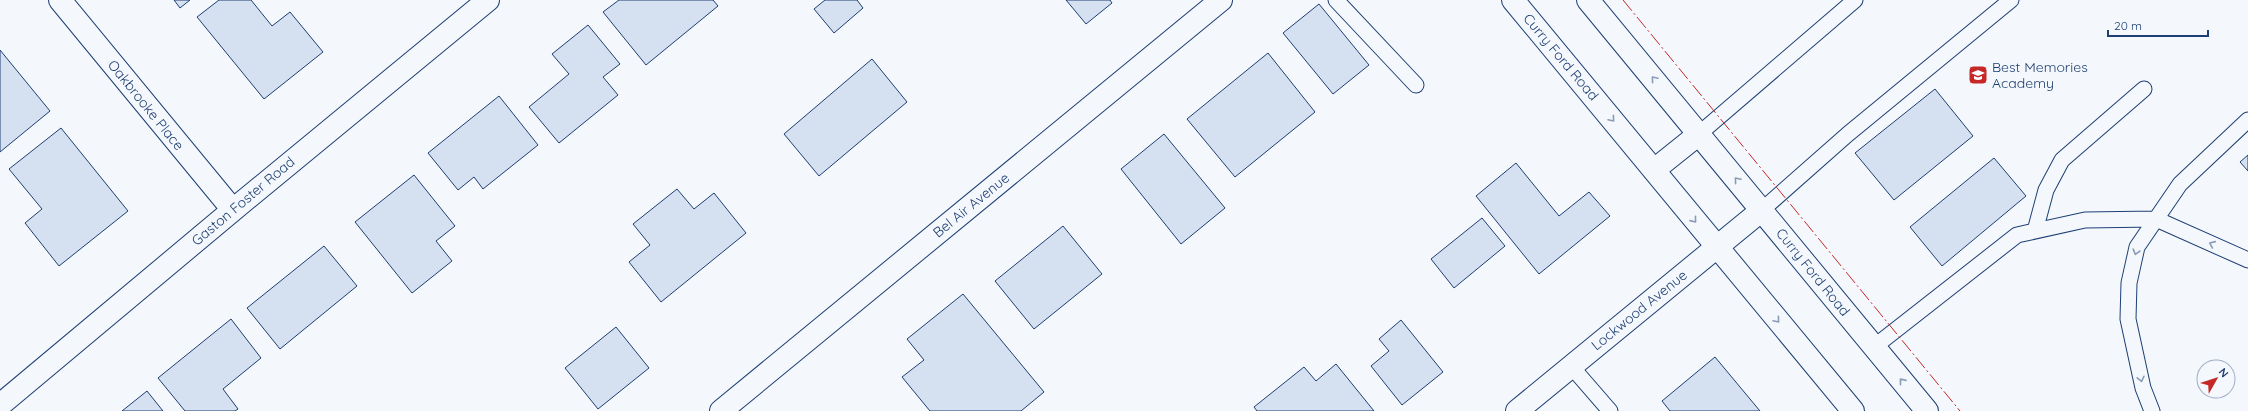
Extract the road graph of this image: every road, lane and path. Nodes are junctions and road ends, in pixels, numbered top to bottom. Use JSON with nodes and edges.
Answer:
{"nodes":[{"id":1,"x":60,"y":0,"type":"edge"},
{"id":2,"x":488,"y":0,"type":"edge"},
{"id":3,"x":1221,"y":0,"type":"edge"},
{"id":4,"x":1336,"y":0,"type":"edge"},
{"id":5,"x":1513,"y":0,"type":"edge"},
{"id":6,"x":1588,"y":0,"type":"edge"},
{"id":7,"x":1855,"y":0,"type":"edge"},
{"id":8,"x":2010,"y":0,"type":"edge"},
{"id":9,"x":1416,"y":85,"type":"dead end"},
{"id":10,"x":2144,"y":89,"type":"dead end"},
{"id":11,"x":2248,"y":120,"type":"edge"},
{"id":12,"x":1699,"y":134,"type":"junction"},
{"id":13,"x":1654,"y":170,"type":"junction"},
{"id":14,"x":233,"y":210,"type":"junction"},
{"id":15,"x":1762,"y":210,"type":"junction"},
{"id":16,"x":2156,"y":219,"type":"junction"},
{"id":17,"x":2035,"y":231,"type":"junction"},
{"id":18,"x":1717,"y":247,"type":"junction"},
{"id":19,"x":2248,"y":260,"type":"edge"},
{"id":20,"x":1874,"y":346,"type":"junction"},
{"id":21,"x":1571,"y":366,"type":"junction"},
{"id":22,"x":0,"y":405,"type":"edge"},
{"id":23,"x":721,"y":411,"type":"edge"},
{"id":24,"x":1517,"y":411,"type":"edge"},
{"id":25,"x":1610,"y":411,"type":"edge"},
{"id":26,"x":1853,"y":411,"type":"edge"},
{"id":27,"x":1927,"y":411,"type":"edge"},
{"id":28,"x":2152,"y":411,"type":"edge"}],
"edges":[{"from":1,"to":14,"type":"street","name":"Oakbrooke Place"},
{"from":2,"to":14,"type":"street","name":"Gaston Foster Road"},
{"from":3,"to":23,"type":"street","name":"Bel Air Avenue"},
{"from":4,"to":9,"type":"lane"},
{"from":5,"to":13,"type":"street","name":"Curry Ford Road","one_way":true},
{"from":12,"to":6,"type":"street","name":"Curry Ford Road","one_way":true},
{"from":7,"to":12,"type":"lane"},
{"from":8,"to":15,"type":"lane"},
{"from":10,"to":17,"type":"lane"},
{"from":11,"to":16,"type":"lane"},
{"from":12,"to":13,"type":"street"},
{"from":15,"to":12,"type":"street","name":"Curry Ford Road","one_way":true},
{"from":13,"to":18,"type":"street","name":"Curry Ford Road","one_way":true},
{"from":14,"to":22,"type":"street","name":"Gaston Foster Road"},
{"from":15,"to":18,"type":"street","name":"Lockwood Avenue"},
{"from":15,"to":20,"type":"street","name":"Curry Ford Road"},
{"from":16,"to":17,"type":"lane"},
{"from":19,"to":16,"type":"lane","one_way":true},
{"from":16,"to":28,"type":"lane","one_way":true},
{"from":17,"to":20,"type":"lane"},
{"from":18,"to":21,"type":"street","name":"Lockwood Avenue"},
{"from":18,"to":26,"type":"street","name":"Curry Ford Road","one_way":true},
{"from":27,"to":20,"type":"street","name":"Curry Ford Road","one_way":true},
{"from":21,"to":24,"type":"street","name":"Lockwood Avenue"},
{"from":21,"to":25,"type":"lane"}]}
